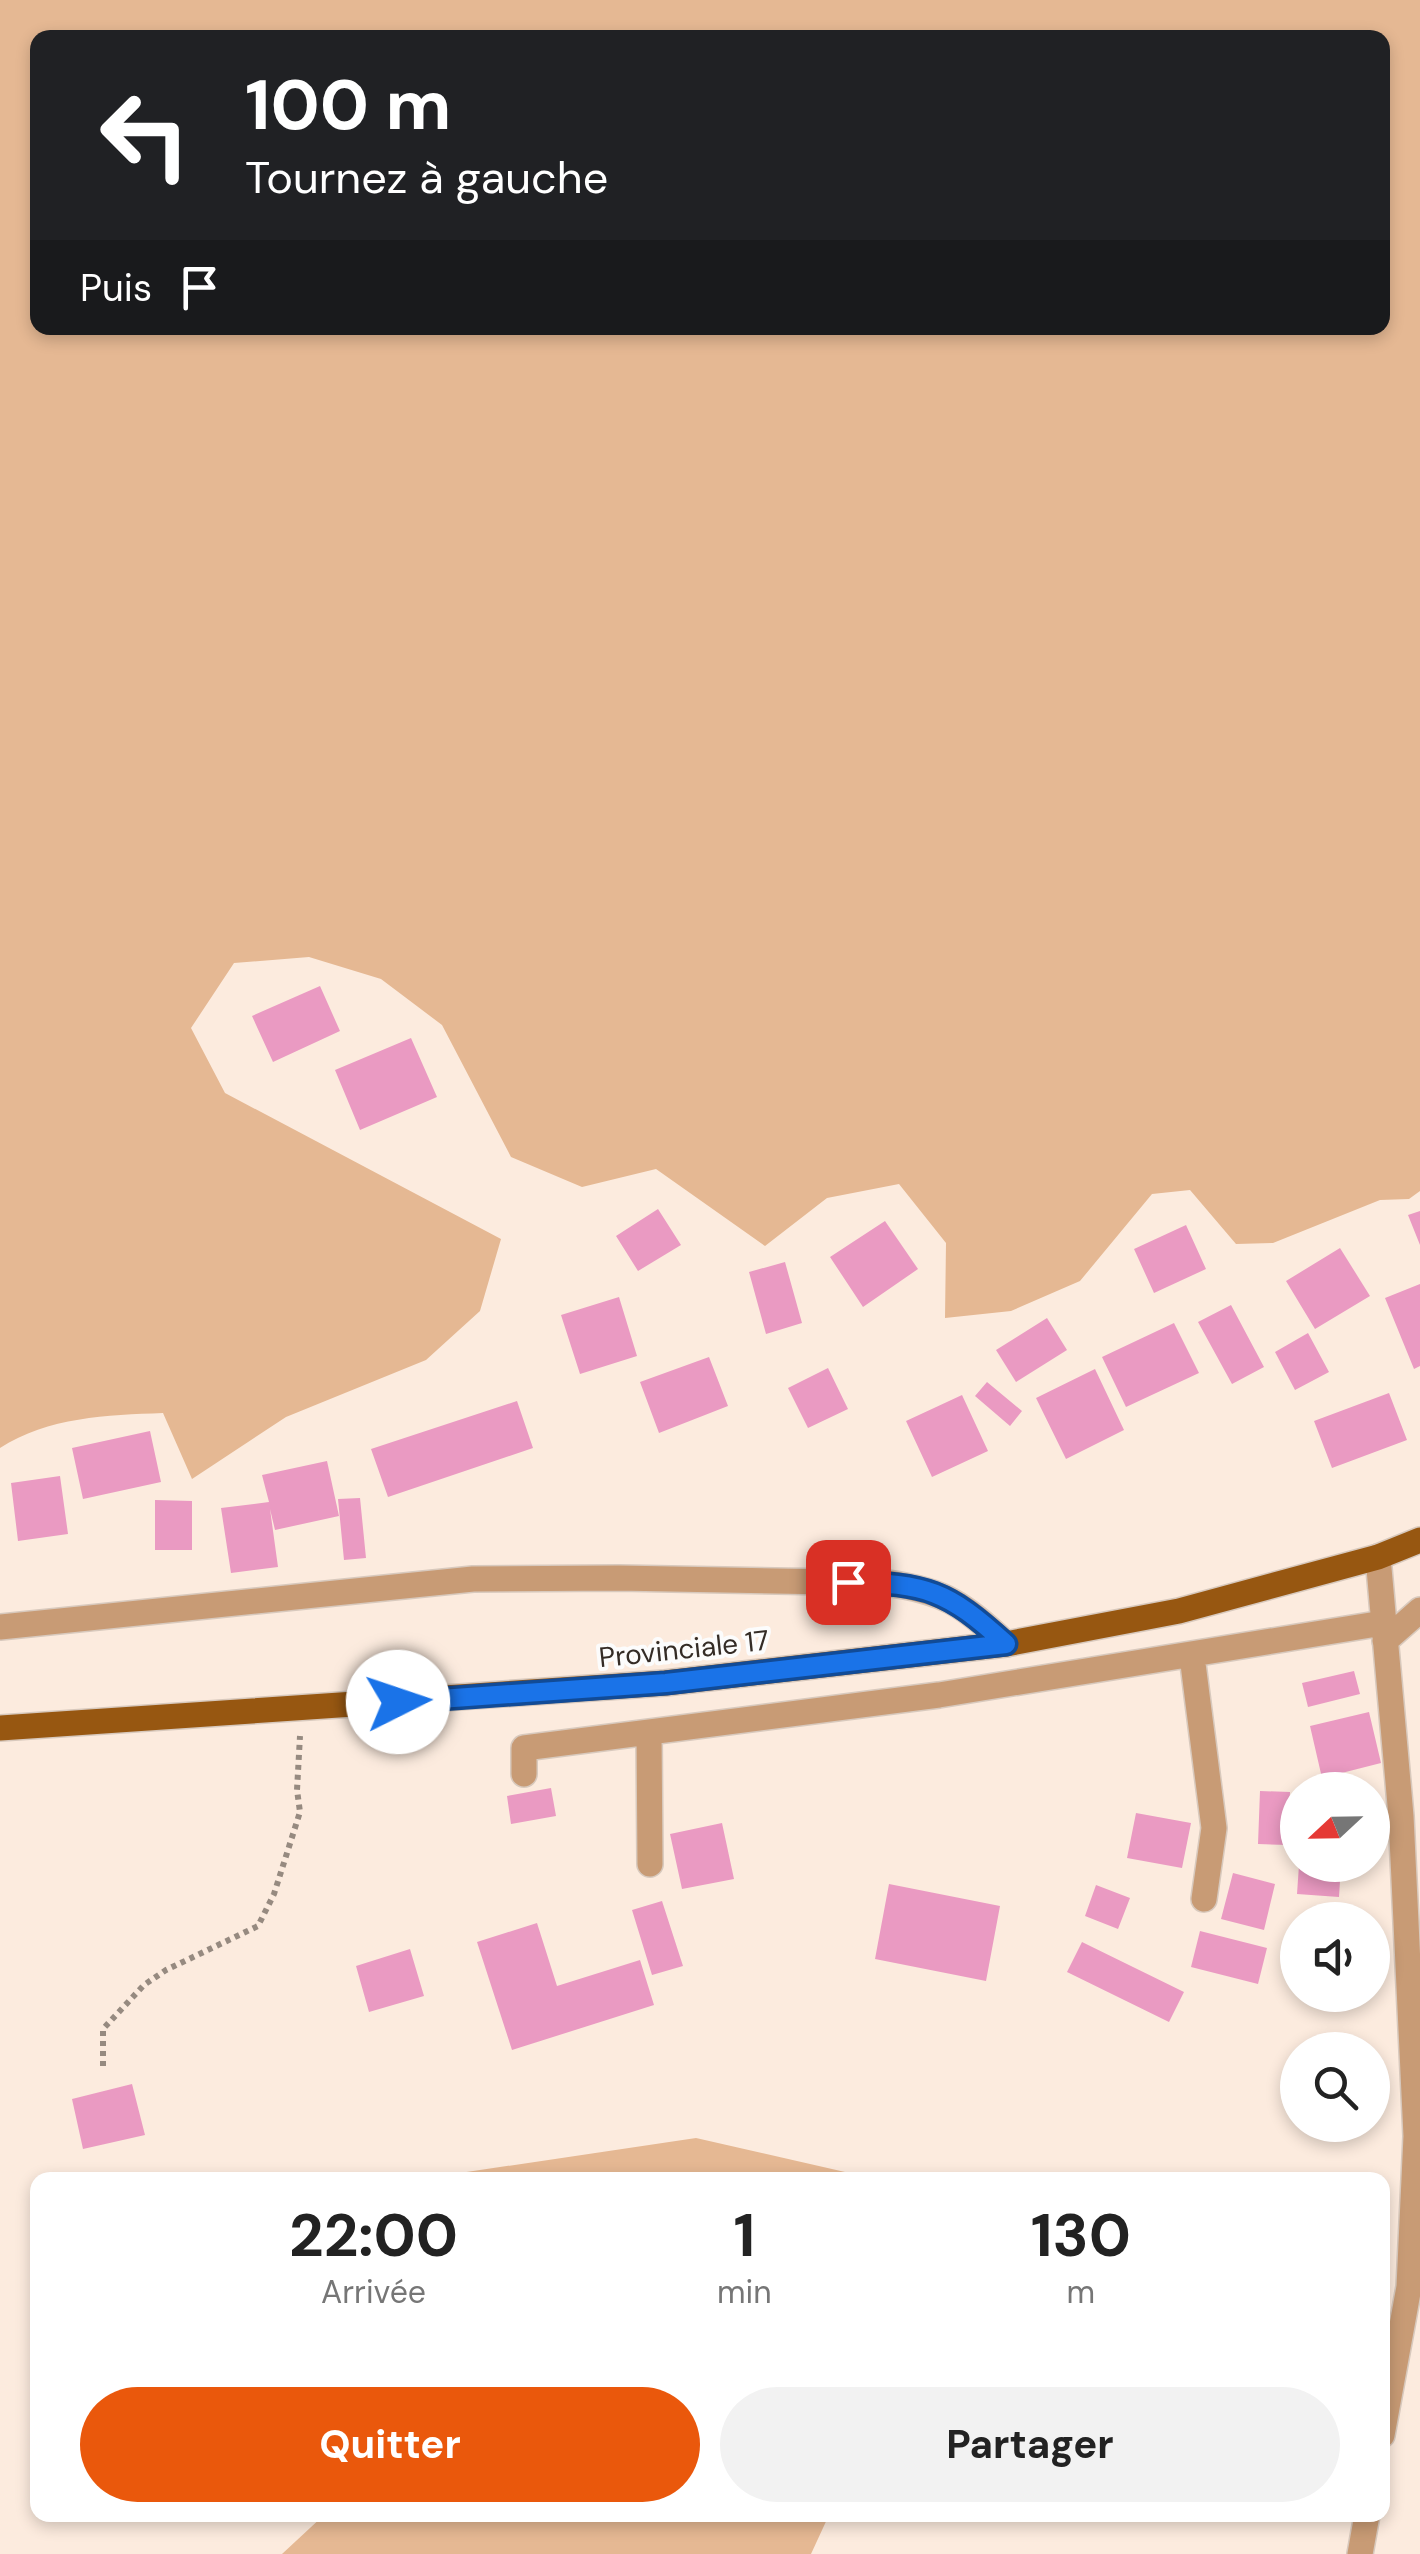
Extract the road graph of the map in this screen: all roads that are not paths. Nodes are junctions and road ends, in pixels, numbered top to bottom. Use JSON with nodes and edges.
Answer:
{"nodes":[{"id":1,"x":1420,"y":1540,"type":"edge"},
{"id":2,"x":1378,"y":1557,"type":"junction"},
{"id":3,"x":1420,"y":1610,"type":"edge"},
{"id":4,"x":0,"y":1627,"type":"edge"},
{"id":5,"x":1384,"y":1632,"type":"junction"},
{"id":6,"x":1006,"y":1644,"type":"junction"},
{"id":7,"x":1192,"y":1656,"type":"junction"},
{"id":8,"x":0,"y":1728,"type":"edge"},
{"id":9,"x":650,"y":1732,"type":"junction"},
{"id":10,"x":524,"y":1774,"type":"dead end"},
{"id":11,"x":650,"y":1864,"type":"dead end"},
{"id":12,"x":1204,"y":1900,"type":"dead end"},
{"id":13,"x":1390,"y":2391,"type":"edge"},
{"id":14,"x":1366,"y":2522,"type":"edge"},
{"id":15,"x":1360,"y":2554,"type":"edge"}],
"edges":[{"from":1,"to":2,"type":"main road","name":"Provinciale 17"},
{"from":2,"to":5,"type":"street"},
{"from":2,"to":6,"type":"main road","name":"Provinciale 17"},
{"from":3,"to":5,"type":"street"},
{"from":4,"to":6,"type":"street"},
{"from":5,"to":7,"type":"street"},
{"from":5,"to":13,"type":"street"},
{"from":6,"to":8,"type":"main road","name":"Provinciale 17"},
{"from":7,"to":9,"type":"street"},
{"from":7,"to":12,"type":"street"},
{"from":9,"to":10,"type":"street"},
{"from":9,"to":11,"type":"street"},
{"from":14,"to":15,"type":"street"}]}
